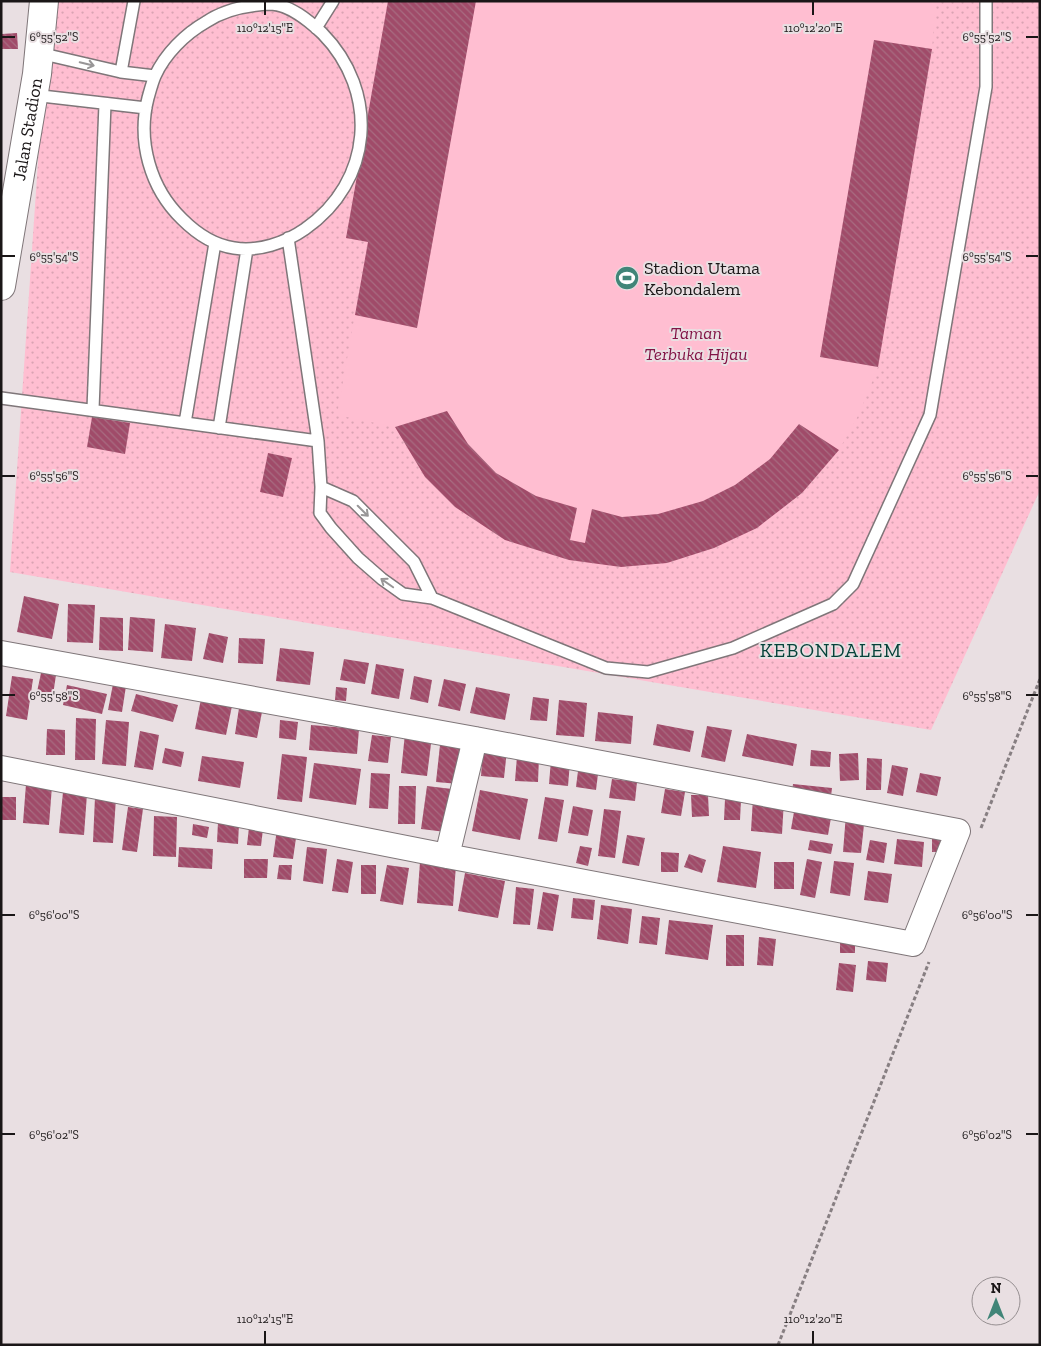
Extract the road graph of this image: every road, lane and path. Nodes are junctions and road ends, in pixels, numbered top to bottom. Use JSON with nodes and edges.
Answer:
{"nodes":[{"id":1,"x":44,"y":1,"type":"edge"},
{"id":2,"x":134,"y":1,"type":"edge"},
{"id":3,"x":333,"y":1,"type":"edge"},
{"id":4,"x":986,"y":1,"type":"edge"},
{"id":5,"x":255,"y":3,"type":"edge"},
{"id":6,"x":289,"y":5,"type":"edge"},
{"id":7,"x":316,"y":28,"type":"junction"},
{"id":8,"x":39,"y":53,"type":"junction"},
{"id":9,"x":121,"y":72,"type":"junction"},
{"id":10,"x":155,"y":76,"type":"junction"},
{"id":11,"x":33,"y":94,"type":"junction"},
{"id":12,"x":105,"y":104,"type":"junction"},
{"id":13,"x":146,"y":108,"type":"junction"},
{"id":14,"x":8,"y":204,"type":"edge"},
{"id":15,"x":288,"y":238,"type":"junction"},
{"id":16,"x":215,"y":244,"type":"junction"},
{"id":17,"x":247,"y":249,"type":"junction"},
{"id":18,"x":1,"y":286,"type":"edge"},
{"id":19,"x":1,"y":398,"type":"edge"},
{"id":20,"x":93,"y":409,"type":"junction"},
{"id":21,"x":185,"y":423,"type":"junction"},
{"id":22,"x":219,"y":428,"type":"junction"},
{"id":23,"x":318,"y":442,"type":"junction"},
{"id":24,"x":321,"y":487,"type":"junction"},
{"id":25,"x":432,"y":598,"type":"junction"},
{"id":26,"x":1,"y":653,"type":"edge"},
{"id":27,"x":1040,"y":679,"type":"edge"},
{"id":28,"x":475,"y":739,"type":"junction"},
{"id":29,"x":1,"y":768,"type":"edge"},
{"id":30,"x":978,"y":836,"type":"dead end"},
{"id":31,"x":447,"y":856,"type":"junction"},
{"id":32,"x":930,"y":961,"type":"dead end"},
{"id":33,"x":778,"y":1345,"type":"edge"}],
"edges":[{"from":1,"to":8,"type":"street","name":"Jalan Stadion"},
{"from":2,"to":9,"type":"lane"},
{"from":3,"to":7,"type":"lane"},
{"from":4,"to":25,"type":"lane"},
{"from":5,"to":6,"type":"lane"},
{"from":5,"to":10,"type":"lane"},
{"from":6,"to":7,"type":"lane"},
{"from":7,"to":15,"type":"lane"},
{"from":8,"to":9,"type":"lane","one_way":true},
{"from":8,"to":11,"type":"street","name":"Jalan Stadion"},
{"from":9,"to":10,"type":"lane"},
{"from":10,"to":13,"type":"lane"},
{"from":11,"to":12,"type":"lane"},
{"from":11,"to":14,"type":"street","name":"Jalan Stadion"},
{"from":12,"to":13,"type":"lane"},
{"from":12,"to":20,"type":"lane"},
{"from":13,"to":16,"type":"lane"},
{"from":14,"to":18,"type":"street","name":"Jalan Stadion"},
{"from":15,"to":17,"type":"lane"},
{"from":15,"to":23,"type":"lane"},
{"from":16,"to":17,"type":"lane"},
{"from":16,"to":21,"type":"lane"},
{"from":17,"to":22,"type":"lane"},
{"from":19,"to":20,"type":"lane"},
{"from":20,"to":21,"type":"lane"},
{"from":21,"to":22,"type":"lane"},
{"from":22,"to":23,"type":"lane"},
{"from":23,"to":24,"type":"lane"},
{"from":24,"to":25,"type":"lane","one_way":true},
{"from":25,"to":24,"type":"lane","one_way":true},
{"from":26,"to":28,"type":"street"},
{"from":27,"to":30,"type":"path"},
{"from":28,"to":31,"type":"street"},
{"from":28,"to":31,"type":"street"},
{"from":29,"to":31,"type":"street"},
{"from":32,"to":33,"type":"path"}]}
